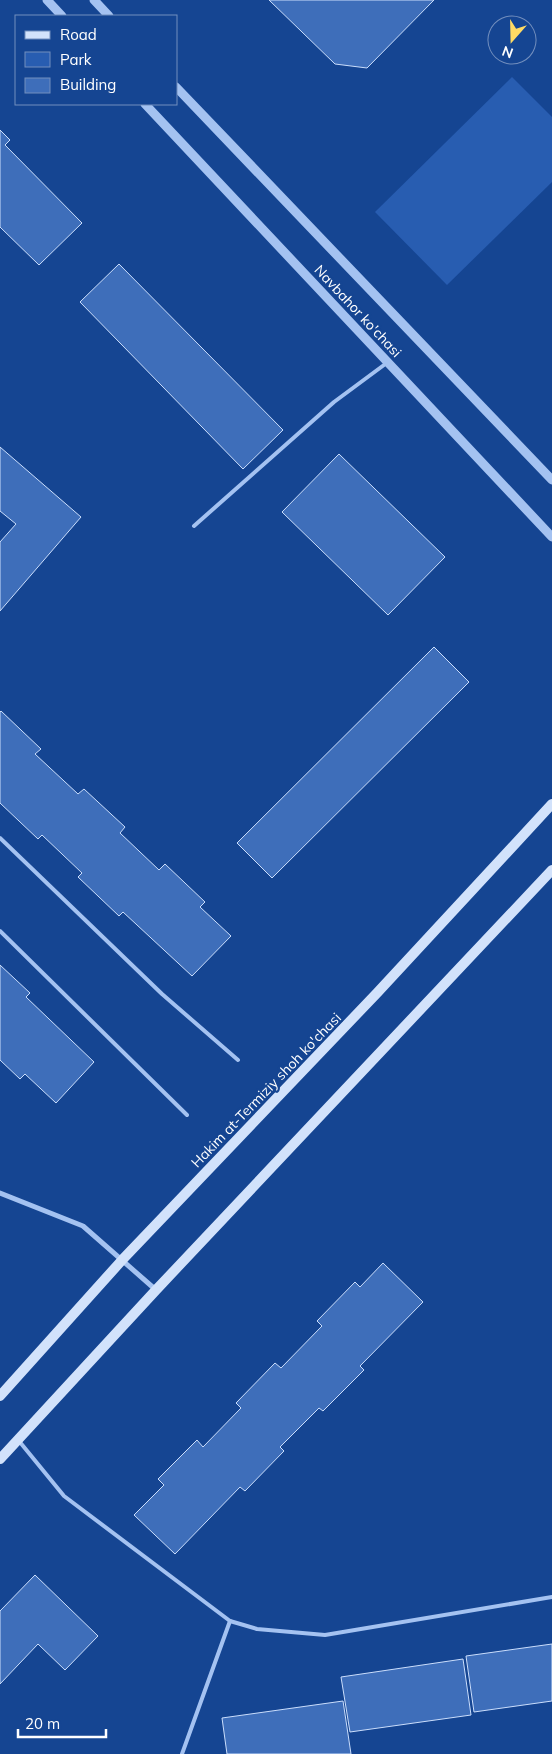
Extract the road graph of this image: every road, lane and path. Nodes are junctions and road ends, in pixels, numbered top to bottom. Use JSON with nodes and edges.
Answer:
{"nodes":[{"id":1,"x":47,"y":0,"type":"edge"},
{"id":2,"x":94,"y":0,"type":"edge"},
{"id":3,"x":61,"y":15,"type":"edge"},
{"id":4,"x":108,"y":15,"type":"edge"},
{"id":5,"x":178,"y":89,"type":"edge"},
{"id":6,"x":146,"y":105,"type":"edge"},
{"id":7,"x":388,"y":362,"type":"junction"},
{"id":8,"x":552,"y":480,"type":"edge"},
{"id":9,"x":194,"y":526,"type":"dead end"},
{"id":10,"x":552,"y":537,"type":"edge"},
{"id":11,"x":552,"y":804,"type":"edge"},
{"id":12,"x":0,"y":838,"type":"edge"},
{"id":13,"x":552,"y":870,"type":"edge"},
{"id":14,"x":0,"y":931,"type":"edge"},
{"id":15,"x":238,"y":1060,"type":"dead end"},
{"id":16,"x":187,"y":1115,"type":"dead end"},
{"id":17,"x":0,"y":1193,"type":"edge"},
{"id":18,"x":123,"y":1259,"type":"junction"},
{"id":19,"x":156,"y":1290,"type":"junction"},
{"id":20,"x":0,"y":1396,"type":"edge"},
{"id":21,"x":18,"y":1439,"type":"junction"},
{"id":22,"x":0,"y":1458,"type":"edge"},
{"id":23,"x":552,"y":1597,"type":"edge"},
{"id":24,"x":230,"y":1621,"type":"junction"},
{"id":25,"x":182,"y":1754,"type":"edge"}],
"edges":[{"from":1,"to":3,"type":"street"},
{"from":2,"to":4,"type":"street"},
{"from":5,"to":8,"type":"street","name":"Navbahor ko'chasi"},
{"from":6,"to":7,"type":"street","name":"Navbahor ko'chasi"},
{"from":7,"to":9,"type":"lane"},
{"from":7,"to":10,"type":"street","name":"Navbahor ko'chasi"},
{"from":11,"to":18,"type":"main road","name":"Hakim at-Termiziy shoh ko'chasi"},
{"from":12,"to":15,"type":"lane"},
{"from":13,"to":19,"type":"main road"},
{"from":14,"to":16,"type":"lane"},
{"from":17,"to":18,"type":"street"},
{"from":18,"to":19,"type":"street"},
{"from":18,"to":20,"type":"main road","name":"Hakim at-Termiziy shoh ko'chasi"},
{"from":19,"to":21,"type":"main road"},
{"from":21,"to":22,"type":"main road"},
{"from":21,"to":24,"type":"lane"},
{"from":23,"to":24,"type":"lane"},
{"from":24,"to":25,"type":"lane"}]}
